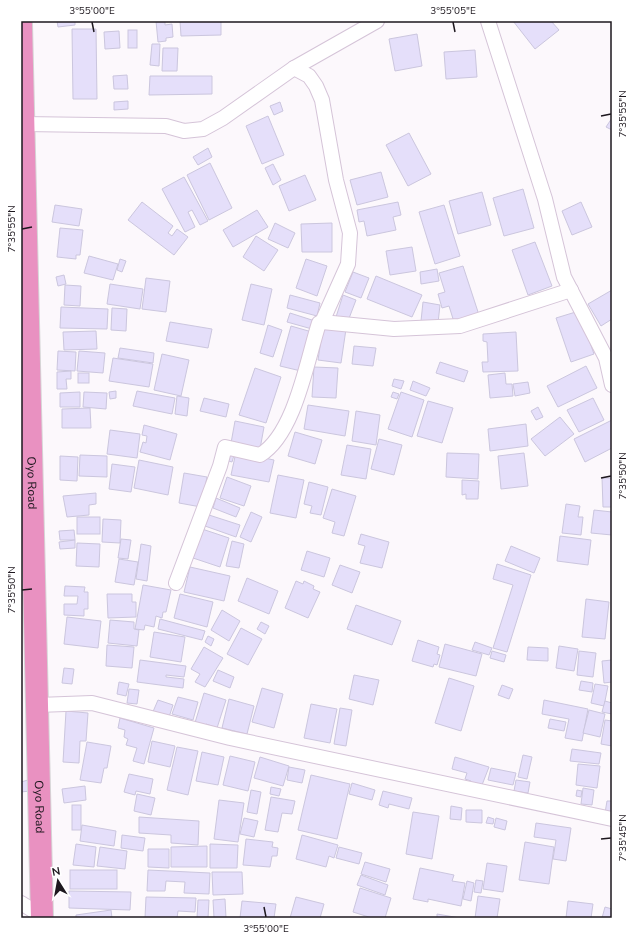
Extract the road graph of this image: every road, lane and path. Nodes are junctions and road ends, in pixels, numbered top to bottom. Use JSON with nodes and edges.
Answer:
{"nodes":[{"id":1,"x":377,"y":21,"type":"edge"},
{"id":2,"x":488,"y":21,"type":"edge"},
{"id":3,"x":21,"y":24,"type":"edge"},
{"id":4,"x":22,"y":61,"type":"edge"},
{"id":5,"x":294,"y":68,"type":"junction"},
{"id":6,"x":23,"y":124,"type":"junction"},
{"id":7,"x":571,"y":290,"type":"junction"},
{"id":8,"x":322,"y":322,"type":"junction"},
{"id":9,"x":609,"y":358,"type":"edge"},
{"id":10,"x":612,"y":385,"type":"edge"},
{"id":11,"x":176,"y":583,"type":"dead end"},
{"id":12,"x":38,"y":705,"type":"junction"},
{"id":13,"x":612,"y":819,"type":"edge"},
{"id":14,"x":21,"y":903,"type":"edge"},
{"id":15,"x":42,"y":917,"type":"edge"}],
"edges":[{"from":1,"to":5,"type":"street"},
{"from":2,"to":7,"type":"street"},
{"from":3,"to":4,"type":"highway","name":"Oyo Road"},
{"from":4,"to":6,"type":"highway","name":"Oyo Road"},
{"from":5,"to":6,"type":"street"},
{"from":5,"to":8,"type":"street"},
{"from":6,"to":12,"type":"highway","name":"Oyo Road"},
{"from":7,"to":8,"type":"street"},
{"from":7,"to":9,"type":"street"},
{"from":8,"to":11,"type":"street"},
{"from":9,"to":10,"type":"street"},
{"from":12,"to":13,"type":"street"},
{"from":12,"to":15,"type":"highway","name":"Oyo Road"},
{"from":14,"to":15,"type":"street"}]}
